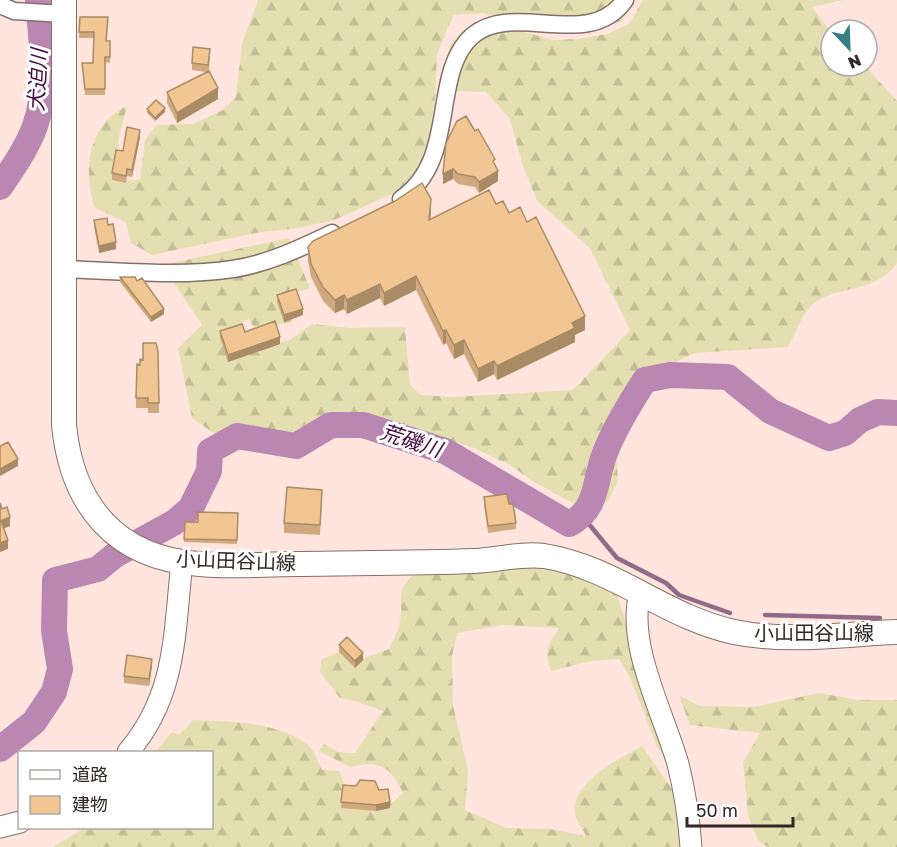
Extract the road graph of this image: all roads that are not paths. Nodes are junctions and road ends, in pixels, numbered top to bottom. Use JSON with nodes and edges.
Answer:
{"nodes":[{"id":1,"x":625,"y":0,"type":"edge"},
{"id":2,"x":0,"y":4,"type":"edge"},
{"id":3,"x":64,"y":7,"type":"edge"},
{"id":4,"x":382,"y":209,"type":"edge"},
{"id":5,"x":352,"y":224,"type":"edge"},
{"id":6,"x":63,"y":269,"type":"junction"},
{"id":7,"x":182,"y":562,"type":"junction"},
{"id":8,"x":640,"y":594,"type":"junction"},
{"id":9,"x":897,"y":632,"type":"edge"},
{"id":10,"x":129,"y":751,"type":"edge"},
{"id":11,"x":18,"y":822,"type":"edge"},
{"id":12,"x":0,"y":827,"type":"edge"},
{"id":13,"x":691,"y":847,"type":"edge"}],
"edges":[{"from":1,"to":4,"type":"street"},
{"from":2,"to":3,"type":"street"},
{"from":3,"to":6,"type":"main road","name":"小山田谷山線"},
{"from":5,"to":6,"type":"street"},
{"from":6,"to":7,"type":"main road","name":"小山田谷山線"},
{"from":7,"to":8,"type":"main road","name":"小山田谷山線"},
{"from":7,"to":10,"type":"street"},
{"from":8,"to":9,"type":"main road","name":"小山田谷山線"},
{"from":8,"to":13,"type":"street"},
{"from":11,"to":12,"type":"street"}]}
